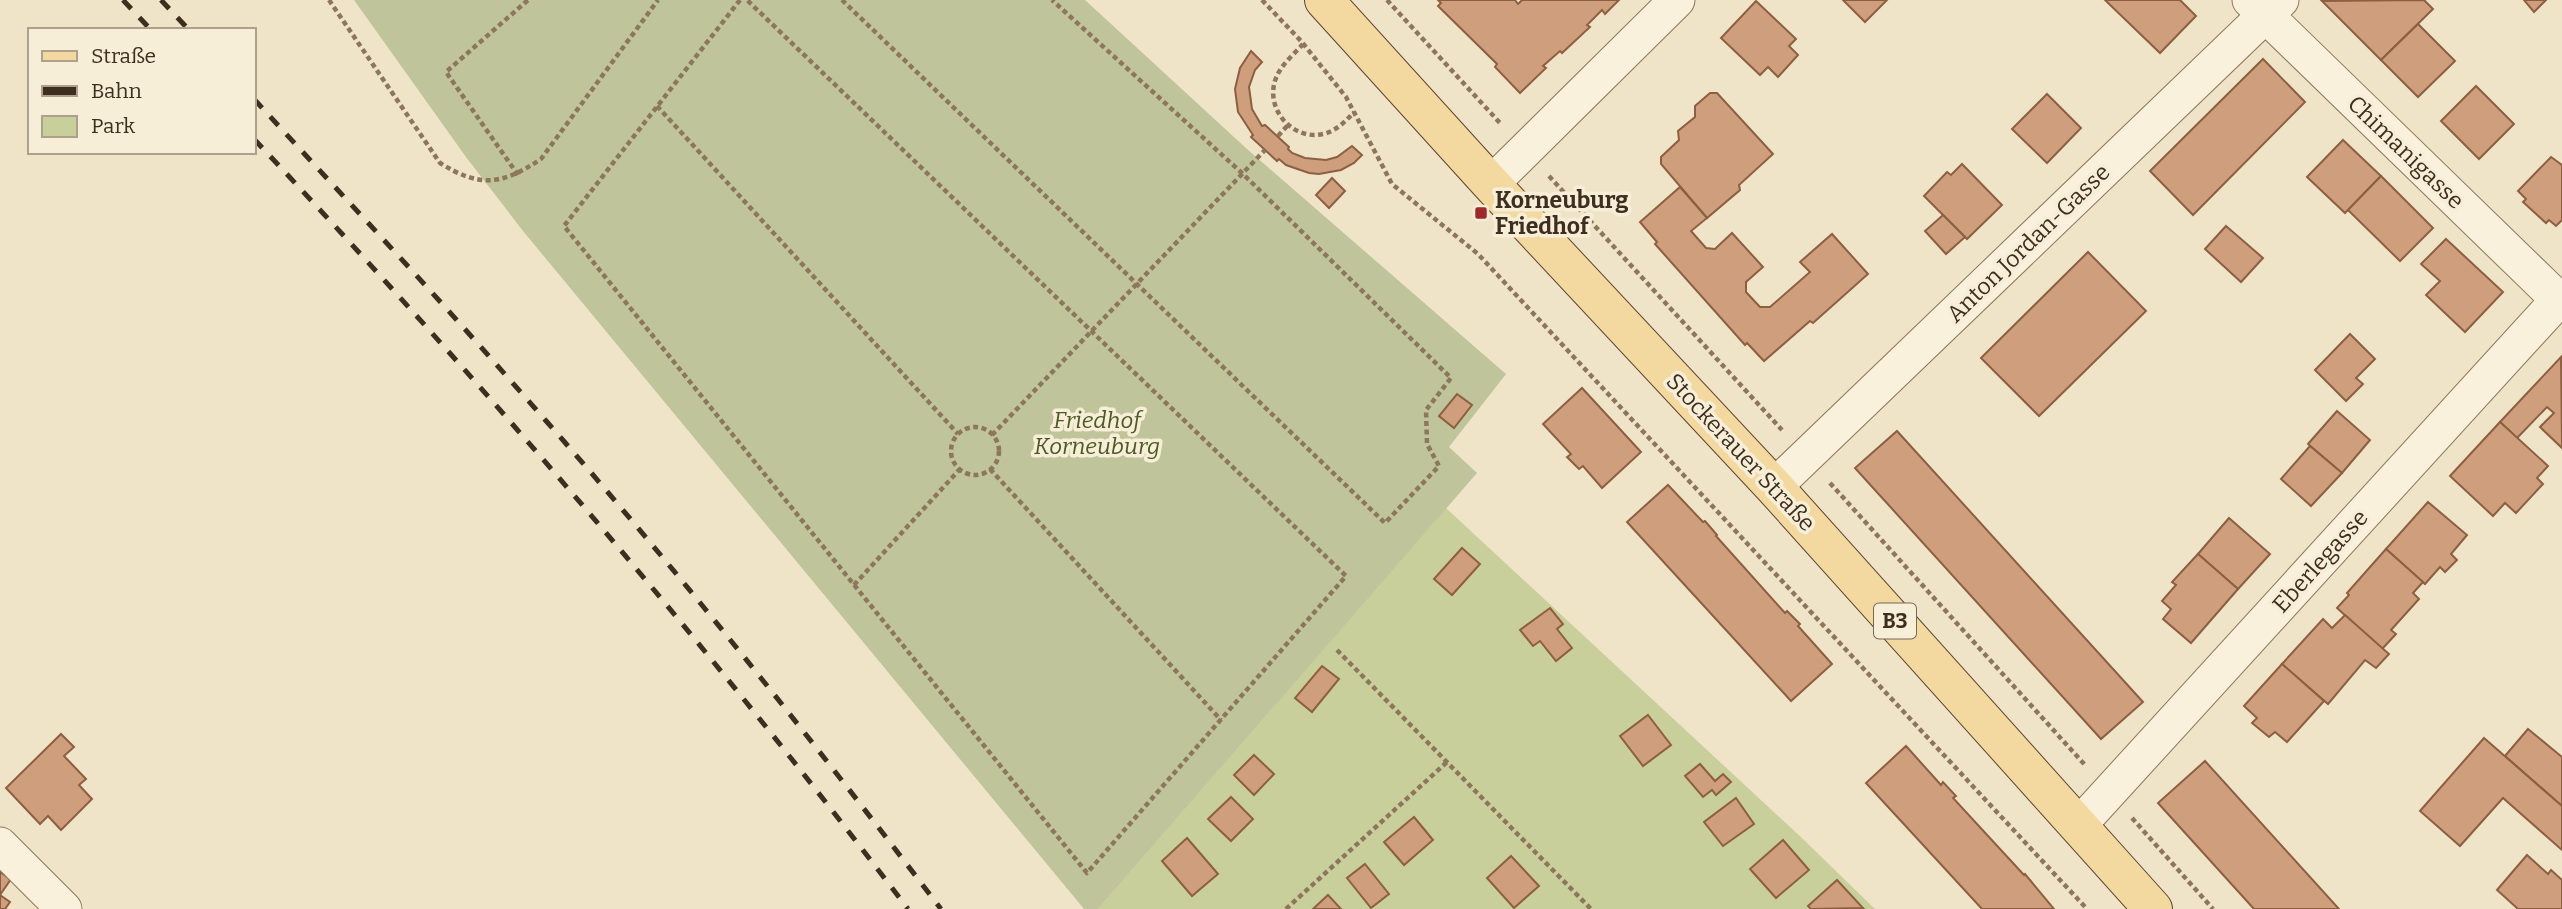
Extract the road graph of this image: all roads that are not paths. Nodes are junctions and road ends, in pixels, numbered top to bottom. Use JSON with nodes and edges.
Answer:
{"nodes":[{"id":1,"x":1324,"y":0,"type":"edge"},
{"id":2,"x":1677,"y":0,"type":"edge"},
{"id":3,"x":2266,"y":5,"type":"edge"},
{"id":4,"x":1491,"y":184,"type":"junction"},
{"id":5,"x":2561,"y":300,"type":"edge"},
{"id":6,"x":1774,"y":487,"type":"junction"},
{"id":7,"x":2079,"y":825,"type":"junction"},
{"id":8,"x":0,"y":845,"type":"edge"},
{"id":9,"x":64,"y":909,"type":"edge"},
{"id":10,"x":2153,"y":909,"type":"edge"}],
"edges":[{"from":1,"to":4,"type":"main road","name":"Stockerauer Straße","number":"B3"},
{"from":2,"to":4,"type":"street"},
{"from":3,"to":5,"type":"street","name":"Chimanigasse"},
{"from":3,"to":6,"type":"street","name":"Anton Jordan-Gasse"},
{"from":4,"to":6,"type":"main road","name":"Stockerauer Straße","number":"B3"},
{"from":5,"to":7,"type":"street","name":"Eberlegasse"},
{"from":6,"to":7,"type":"main road","name":"Stockerauer Straße","number":"B3"},
{"from":7,"to":10,"type":"main road","name":"Stockerauer Straße","number":"B3"},
{"from":8,"to":9,"type":"street"}]}
